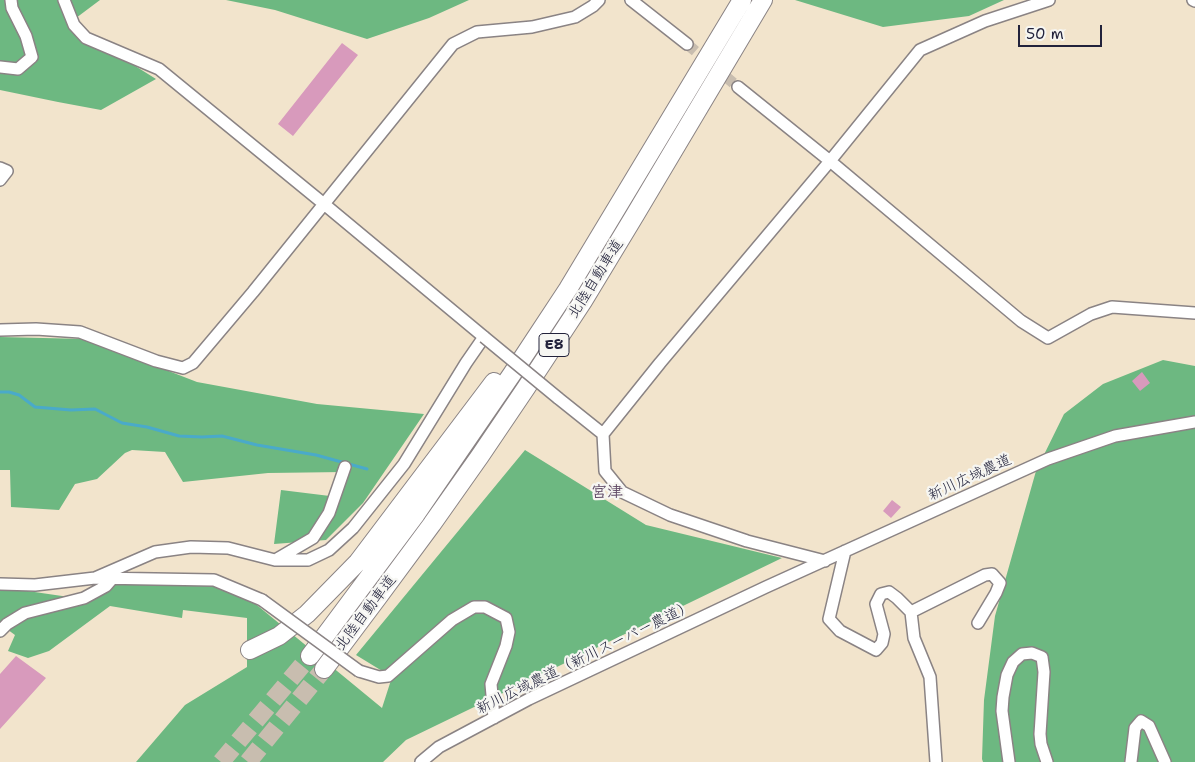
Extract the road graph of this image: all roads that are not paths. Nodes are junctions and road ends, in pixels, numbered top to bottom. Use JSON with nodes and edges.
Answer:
{"nodes":[{"id":1,"x":11,"y":0,"type":"edge"},
{"id":2,"x":64,"y":0,"type":"edge"},
{"id":3,"x":599,"y":0,"type":"edge"},
{"id":4,"x":631,"y":0,"type":"edge"},
{"id":5,"x":742,"y":0,"type":"edge"},
{"id":6,"x":1049,"y":0,"type":"edge"},
{"id":7,"x":761,"y":3,"type":"edge"},
{"id":8,"x":687,"y":44,"type":"tunnel mouth"},
{"id":9,"x":0,"y":67,"type":"edge"},
{"id":10,"x":738,"y":87,"type":"tunnel mouth"},
{"id":11,"x":676,"y":110,"type":"junction"},
{"id":12,"x":830,"y":161,"type":"junction"},
{"id":13,"x":0,"y":168,"type":"edge"},
{"id":14,"x":0,"y":180,"type":"edge"},
{"id":15,"x":324,"y":204,"type":"junction"},
{"id":16,"x":1195,"y":313,"type":"edge"},
{"id":17,"x":0,"y":330,"type":"edge"},
{"id":18,"x":484,"y":337,"type":"junction"},
{"id":19,"x":1195,"y":422,"type":"edge"},
{"id":20,"x":603,"y":434,"type":"junction"},
{"id":21,"x":345,"y":467,"type":"dead end"},
{"id":22,"x":845,"y":551,"type":"junction"},
{"id":23,"x":275,"y":560,"type":"junction"},
{"id":24,"x":825,"y":561,"type":"junction"},
{"id":25,"x":94,"y":578,"type":"junction"},
{"id":26,"x":113,"y":578,"type":"junction"},
{"id":27,"x":0,"y":584,"type":"edge"},
{"id":28,"x":766,"y":587,"type":"joint"},
{"id":29,"x":910,"y":612,"type":"junction"},
{"id":30,"x":978,"y":623,"type":"dead end"},
{"id":31,"x":0,"y":631,"type":"edge"},
{"id":32,"x":250,"y":650,"type":"dead end"},
{"id":33,"x":310,"y":656,"type":"tunnel mouth"},
{"id":34,"x":324,"y":669,"type":"tunnel mouth"},
{"id":35,"x":494,"y":718,"type":"junction"},
{"id":36,"x":421,"y":762,"type":"edge"},
{"id":37,"x":936,"y":762,"type":"edge"},
{"id":38,"x":1009,"y":762,"type":"edge"},
{"id":39,"x":1046,"y":762,"type":"edge"},
{"id":40,"x":1131,"y":762,"type":"edge"},
{"id":41,"x":1165,"y":762,"type":"edge"}],
"edges":[{"from":1,"to":9,"type":"street"},
{"from":2,"to":15,"type":"street"},
{"from":3,"to":15,"type":"street"},
{"from":4,"to":8,"type":"street"},
{"from":5,"to":11,"type":"highway","name":"北陸自動車道","number":"E8"},
{"from":6,"to":12,"type":"street"},
{"from":7,"to":34,"type":"highway","name":"北陸自動車道","number":"E8"},
{"from":10,"to":12,"type":"street"},
{"from":11,"to":32,"type":"highway"},
{"from":11,"to":33,"type":"highway","name":"北陸自動車道","number":"E8"},
{"from":12,"to":16,"type":"street"},
{"from":12,"to":20,"type":"street"},
{"from":13,"to":14,"type":"street"},
{"from":15,"to":17,"type":"street"},
{"from":15,"to":18,"type":"street"},
{"from":18,"to":20,"type":"street","bridge":true},
{"from":18,"to":23,"type":"street"},
{"from":19,"to":22,"type":"street","name":"新川広域農道"},
{"from":20,"to":24,"type":"street"},
{"from":21,"to":23,"type":"street"},
{"from":22,"to":24,"type":"street","name":"新川広域農道"},
{"from":22,"to":29,"type":"street"},
{"from":23,"to":25,"type":"street"},
{"from":24,"to":28,"type":"street","name":"新川広域農道"},
{"from":25,"to":26,"type":"street"},
{"from":25,"to":27,"type":"street"},
{"from":26,"to":31,"type":"street"},
{"from":26,"to":35,"type":"street","bridge":true},
{"from":28,"to":35,"type":"street","name":"新川広域農道（新川スーパー農道）"},
{"from":29,"to":30,"type":"street"},
{"from":29,"to":37,"type":"street"},
{"from":35,"to":36,"type":"street","name":"新川広域農道（新川スーパー農道）"},
{"from":38,"to":39,"type":"street"},
{"from":40,"to":41,"type":"street"}]}
